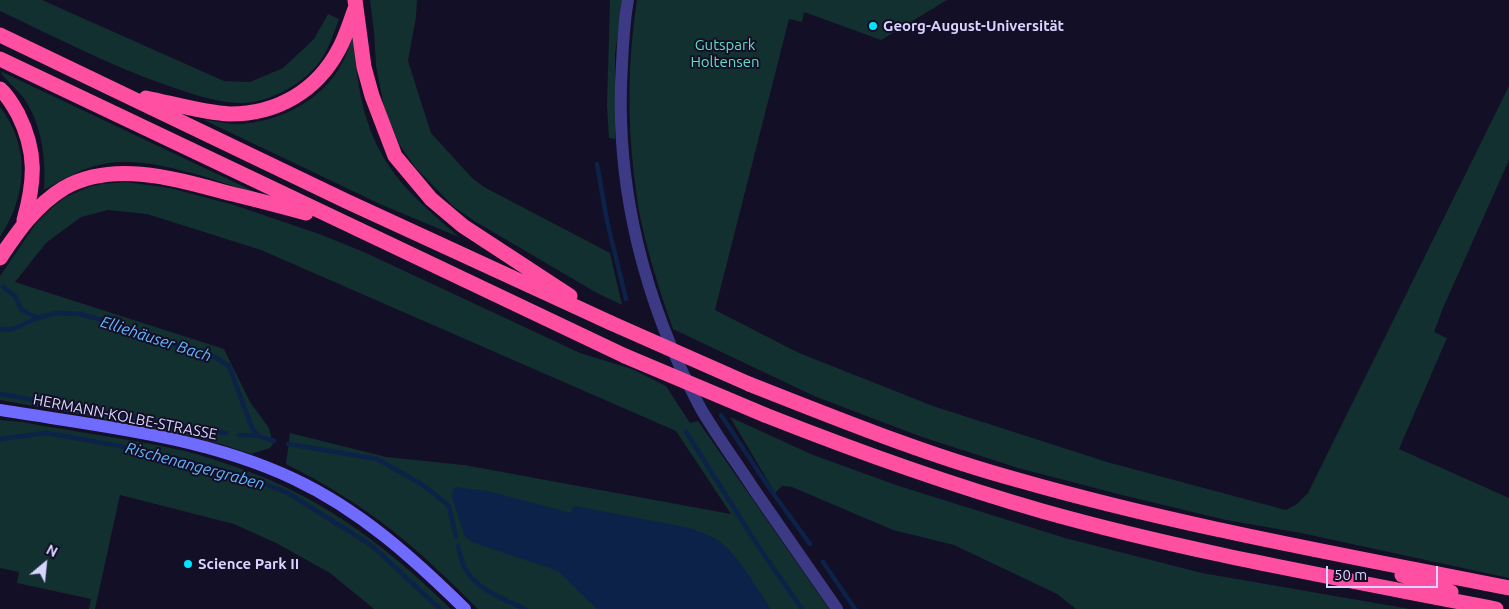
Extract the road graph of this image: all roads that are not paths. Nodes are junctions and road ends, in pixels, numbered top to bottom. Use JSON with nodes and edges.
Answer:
{"nodes":[{"id":1,"x":628,"y":0,"type":"edge"},
{"id":2,"x":355,"y":4,"type":"edge"},
{"id":3,"x":0,"y":35,"type":"edge"},
{"id":4,"x":0,"y":59,"type":"edge"},
{"id":5,"x":0,"y":89,"type":"edge"},
{"id":6,"x":124,"y":94,"type":"junction"},
{"id":7,"x":341,"y":222,"type":"junction"},
{"id":8,"x":22,"y":225,"type":"junction"},
{"id":9,"x":0,"y":258,"type":"edge"},
{"id":10,"x":610,"y":322,"type":"junction"},
{"id":11,"x":0,"y":410,"type":"edge"},
{"id":12,"x":1336,"y":555,"type":"junction"},
{"id":13,"x":1509,"y":588,"type":"edge"},
{"id":14,"x":465,"y":609,"type":"edge"},
{"id":15,"x":837,"y":609,"type":"edge"},
{"id":16,"x":1496,"y":609,"type":"edge"},
{"id":17,"x":1502,"y":609,"type":"edge"}],
"edges":[{"from":1,"to":15,"type":"street"},
{"from":2,"to":6,"type":"highway"},
{"from":2,"to":10,"type":"highway"},
{"from":3,"to":6,"type":"highway"},
{"from":4,"to":7,"type":"highway"},
{"from":5,"to":8,"type":"highway"},
{"from":6,"to":10,"type":"highway"},
{"from":7,"to":8,"type":"highway"},
{"from":7,"to":16,"type":"highway","bridge":true},
{"from":8,"to":9,"type":"highway"},
{"from":10,"to":12,"type":"highway","bridge":true},
{"from":11,"to":14,"type":"street","name":"HERMANN-KOLBE-STRASSE"},
{"from":12,"to":13,"type":"highway"},
{"from":12,"to":17,"type":"highway"}]}
